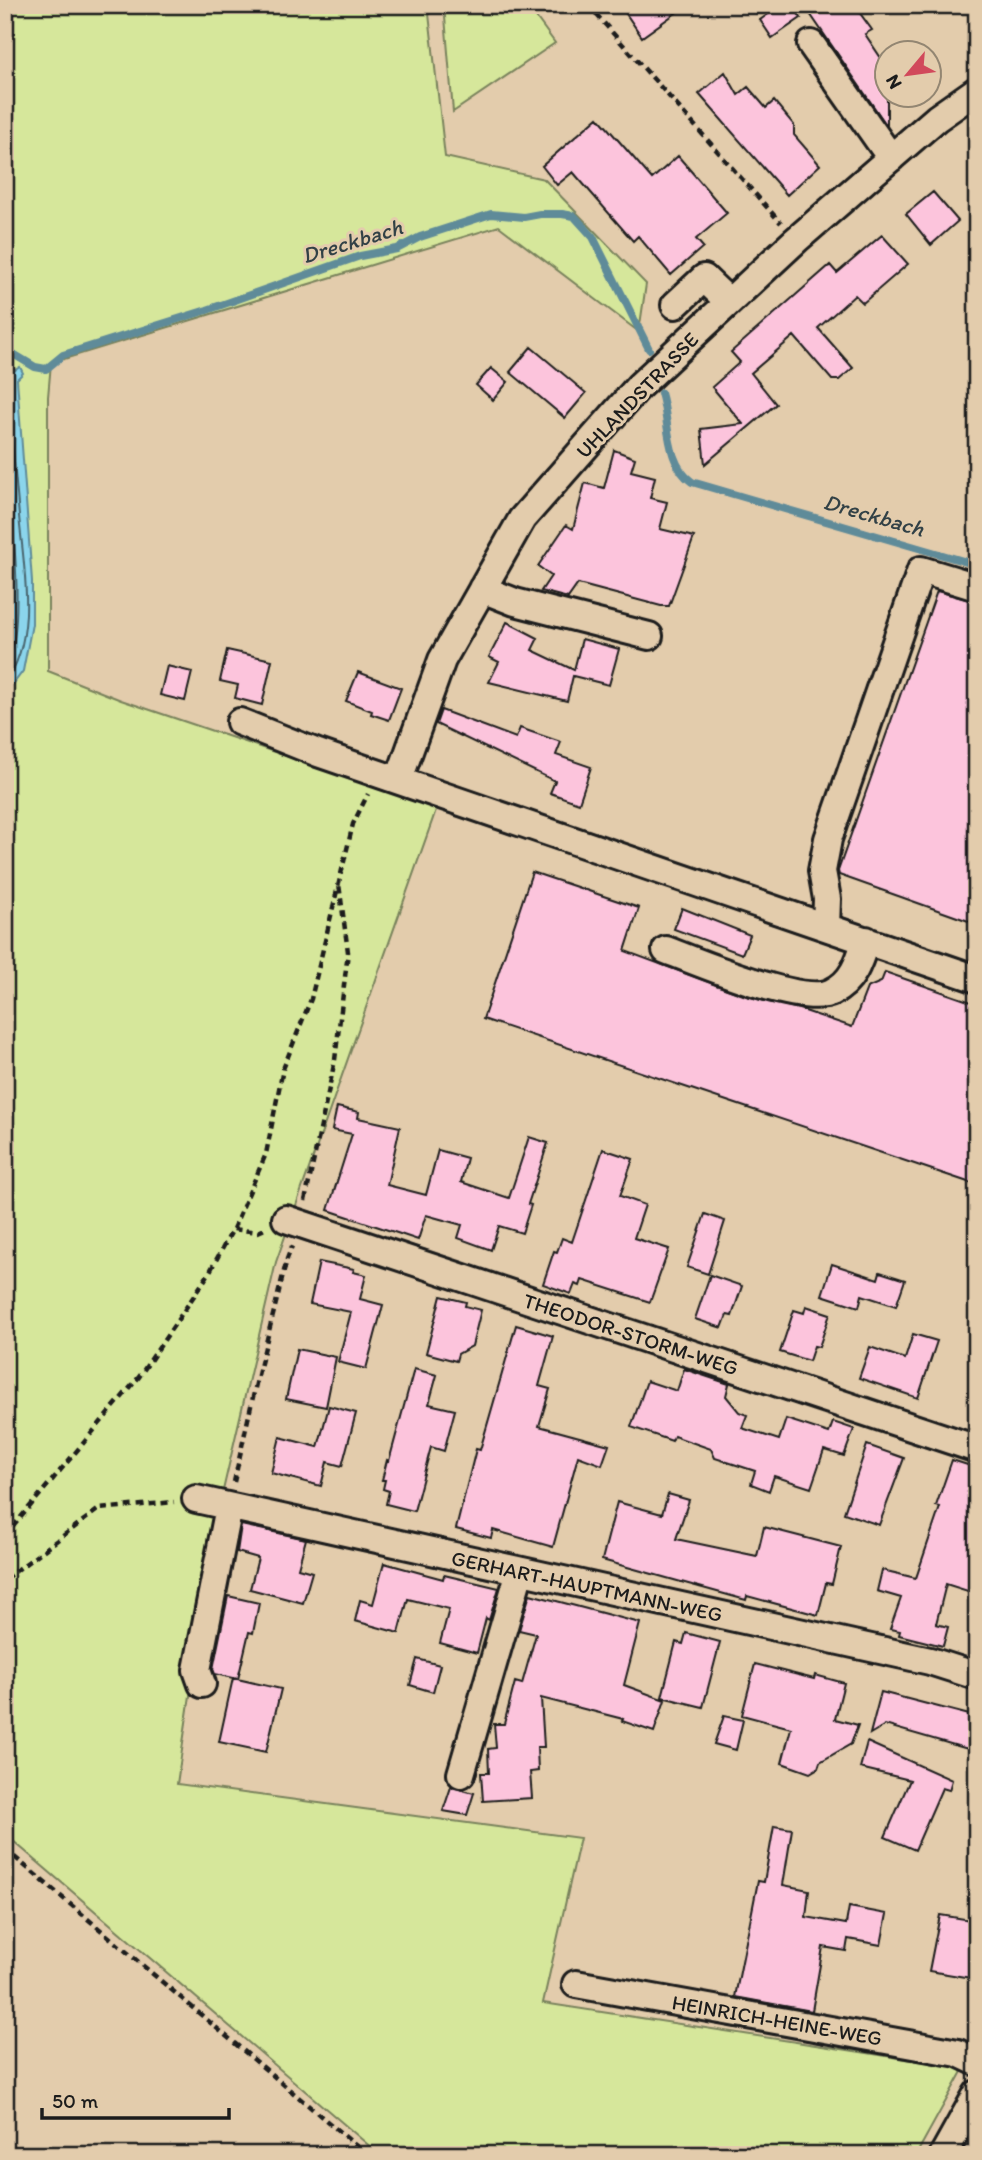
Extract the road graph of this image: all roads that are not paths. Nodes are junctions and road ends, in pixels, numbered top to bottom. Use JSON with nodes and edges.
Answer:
{"nodes":[{"id":1,"x":811,"y":44,"type":"dead end"},
{"id":2,"x":977,"y":90,"type":"edge"},
{"id":3,"x":891,"y":158,"type":"junction"},
{"id":4,"x":729,"y":302,"type":"junction"},
{"id":5,"x":675,"y":305,"type":"dead end"},
{"id":6,"x":977,"y":587,"type":"edge"},
{"id":7,"x":482,"y":589,"type":"junction"},
{"id":8,"x":649,"y":636,"type":"dead end"},
{"id":9,"x":240,"y":722,"type":"dead end"},
{"id":10,"x":389,"y":776,"type":"junction"},
{"id":11,"x":816,"y":923,"type":"junction"},
{"id":12,"x":866,"y":940,"type":"junction"},
{"id":13,"x":666,"y":950,"type":"dead end"},
{"id":14,"x":977,"y":979,"type":"edge"},
{"id":15,"x":286,"y":1219,"type":"road end"},
{"id":16,"x":977,"y":1449,"type":"edge"},
{"id":17,"x":196,"y":1499,"type":"road end"},
{"id":18,"x":229,"y":1507,"type":"junction"},
{"id":19,"x":520,"y":1571,"type":"junction"},
{"id":20,"x":977,"y":1676,"type":"edge"},
{"id":21,"x":202,"y":1684,"type":"dead end"},
{"id":22,"x":461,"y":1774,"type":"dead end"},
{"id":23,"x":576,"y":1984,"type":"dead end"},
{"id":24,"x":977,"y":2062,"type":"edge"},
{"id":25,"x":977,"y":2094,"type":"edge"},
{"id":26,"x":943,"y":2155,"type":"edge"}],
"edges":[{"from":1,"to":3,"type":"street"},
{"from":2,"to":3,"type":"street","name":"UHLANDSTRASSE"},
{"from":3,"to":4,"type":"street","name":"UHLANDSTRASSE"},
{"from":4,"to":5,"type":"street"},
{"from":4,"to":7,"type":"street","name":"UHLANDSTRASSE"},
{"from":6,"to":11,"type":"street"},
{"from":7,"to":8,"type":"street"},
{"from":7,"to":10,"type":"street","name":"UHLANDSTRASSE"},
{"from":9,"to":10,"type":"street"},
{"from":10,"to":11,"type":"street"},
{"from":11,"to":12,"type":"street"},
{"from":12,"to":13,"type":"street"},
{"from":12,"to":14,"type":"street"},
{"from":15,"to":16,"type":"street","name":"THEODOR-STORM-WEG"},
{"from":17,"to":18,"type":"street","name":"GERHART-HAUPTMANN-WEG"},
{"from":18,"to":19,"type":"street","name":"GERHART-HAUPTMANN-WEG"},
{"from":18,"to":21,"type":"street"},
{"from":19,"to":20,"type":"street","name":"GERHART-HAUPTMANN-WEG"},
{"from":19,"to":22,"type":"street"},
{"from":23,"to":24,"type":"street","name":"HEINRICH-HEINE-WEG"},
{"from":25,"to":26,"type":"street"}]}
